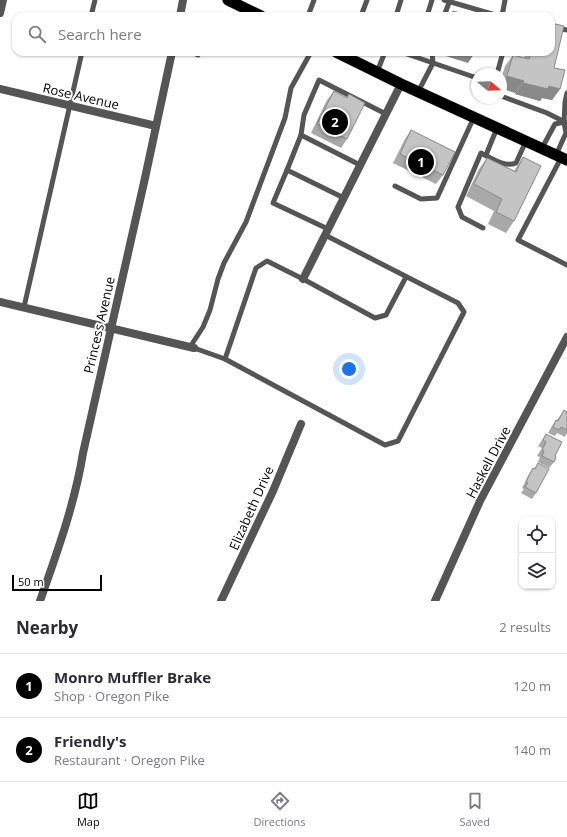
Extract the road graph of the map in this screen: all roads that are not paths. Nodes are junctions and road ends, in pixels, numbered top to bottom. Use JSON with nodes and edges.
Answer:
{"nodes":[{"id":1,"x":3,"y":0,"type":"edge"},
{"id":2,"x":95,"y":0,"type":"edge"},
{"id":3,"x":184,"y":0,"type":"edge"},
{"id":4,"x":231,"y":0,"type":"edge"},
{"id":5,"x":314,"y":0,"type":"edge"},
{"id":6,"x":367,"y":0,"type":"edge"},
{"id":7,"x":401,"y":0,"type":"edge"},
{"id":8,"x":432,"y":0,"type":"edge"},
{"id":9,"x":448,"y":0,"type":"edge"},
{"id":10,"x":506,"y":0,"type":"edge"},
{"id":11,"x":0,"y":12,"type":"edge"},
{"id":12,"x":92,"y":12,"type":"edge"},
{"id":13,"x":181,"y":12,"type":"edge"},
{"id":14,"x":254,"y":12,"type":"edge"},
{"id":15,"x":310,"y":12,"type":"edge"},
{"id":16,"x":362,"y":12,"type":"edge"},
{"id":17,"x":397,"y":12,"type":"edge"},
{"id":18,"x":428,"y":12,"type":"edge"},
{"id":19,"x":445,"y":12,"type":"edge"},
{"id":20,"x":486,"y":12,"type":"edge"},
{"id":21,"x":503,"y":12,"type":"edge"},
{"id":22,"x":555,"y":28,"type":"edge"},
{"id":23,"x":567,"y":30,"type":"edge"},
{"id":24,"x":81,"y":56,"type":"edge"},
{"id":25,"x":171,"y":56,"type":"edge"},
{"id":26,"x":309,"y":56,"type":"edge"},
{"id":27,"x":351,"y":56,"type":"edge"},
{"id":28,"x":383,"y":56,"type":"edge"},
{"id":29,"x":419,"y":56,"type":"edge"},
{"id":30,"x":432,"y":56,"type":"edge"},
{"id":31,"x":502,"y":56,"type":"edge"},
{"id":32,"x":433,"y":63,"type":"junction"},
{"id":33,"x":499,"y":68,"type":"edge"},
{"id":34,"x":376,"y":72,"type":"junction"},
{"id":35,"x":471,"y":76,"type":"edge"},
{"id":36,"x":401,"y":84,"type":"junction"},
{"id":37,"x":0,"y":89,"type":"edge"},
{"id":38,"x":418,"y":92,"type":"junction"},
{"id":39,"x":567,"y":93,"type":"edge"},
{"id":40,"x":507,"y":98,"type":"edge"},
{"id":41,"x":71,"y":106,"type":"junction"},
{"id":42,"x":386,"y":114,"type":"junction"},
{"id":43,"x":474,"y":118,"type":"junction"},
{"id":44,"x":566,"y":122,"type":"edge"},
{"id":45,"x":156,"y":126,"type":"junction"},
{"id":46,"x":497,"y":128,"type":"junction"},
{"id":47,"x":301,"y":135,"type":"junction"},
{"id":48,"x":526,"y":141,"type":"junction"},
{"id":49,"x":541,"y":148,"type":"junction"},
{"id":50,"x":486,"y":155,"type":"junction"},
{"id":51,"x":562,"y":158,"type":"edge"},
{"id":52,"x":360,"y":165,"type":"junction"},
{"id":53,"x":286,"y":170,"type":"junction"},
{"id":54,"x":395,"y":186,"type":"dead end"},
{"id":55,"x":344,"y":198,"type":"junction"},
{"id":56,"x":483,"y":228,"type":"dead end"},
{"id":57,"x":327,"y":232,"type":"junction"},
{"id":58,"x":567,"y":265,"type":"edge"},
{"id":59,"x":406,"y":277,"type":"junction"},
{"id":60,"x":303,"y":279,"type":"junction"},
{"id":61,"x":0,"y":302,"type":"edge"},
{"id":62,"x":24,"y":307,"type":"junction"},
{"id":63,"x":111,"y":327,"type":"junction"},
{"id":64,"x":567,"y":336,"type":"edge"},
{"id":65,"x":192,"y":348,"type":"junction"},
{"id":66,"x":226,"y":359,"type":"junction"},
{"id":67,"x":301,"y":424,"type":"dead end"},
{"id":68,"x":40,"y":601,"type":"edge"},
{"id":69,"x":221,"y":601,"type":"edge"},
{"id":70,"x":435,"y":601,"type":"edge"}],
"edges":[{"from":1,"to":11,"type":"street"},
{"from":2,"to":12,"type":"lane"},
{"from":3,"to":13,"type":"street"},
{"from":4,"to":14,"type":"highway"},
{"from":5,"to":15,"type":"lane"},
{"from":6,"to":16,"type":"lane"},
{"from":7,"to":17,"type":"lane"},
{"from":8,"to":18,"type":"lane"},
{"from":9,"to":19,"type":"lane"},
{"from":9,"to":20,"type":"lane"},
{"from":10,"to":21,"type":"lane"},
{"from":22,"to":23,"type":"lane"},
{"from":24,"to":41,"type":"lane"},
{"from":25,"to":45,"type":"street","name":"Princess Avenue"},
{"from":26,"to":65,"type":"lane"},
{"from":27,"to":34,"type":"highway"},
{"from":28,"to":34,"type":"lane"},
{"from":29,"to":32,"type":"lane"},
{"from":30,"to":32,"type":"lane"},
{"from":31,"to":33,"type":"lane"},
{"from":32,"to":35,"type":"lane"},
{"from":32,"to":38,"type":"lane"},
{"from":34,"to":36,"type":"highway"},
{"from":36,"to":38,"type":"highway"},
{"from":36,"to":42,"type":"street"},
{"from":37,"to":41,"type":"street","name":"Rose Avenue"},
{"from":38,"to":43,"type":"highway"},
{"from":39,"to":44,"type":"lane"},
{"from":40,"to":44,"type":"lane"},
{"from":41,"to":45,"type":"street","name":"Rose Avenue"},
{"from":41,"to":62,"type":"lane"},
{"from":42,"to":47,"type":"lane"},
{"from":42,"to":52,"type":"street"},
{"from":43,"to":46,"type":"highway"},
{"from":43,"to":54,"type":"lane"},
{"from":44,"to":49,"type":"lane"},
{"from":44,"to":51,"type":"lane"},
{"from":45,"to":63,"type":"street","name":"Princess Avenue"},
{"from":46,"to":48,"type":"highway"},
{"from":46,"to":50,"type":"lane"},
{"from":47,"to":52,"type":"lane"},
{"from":47,"to":53,"type":"lane"},
{"from":48,"to":49,"type":"highway"},
{"from":48,"to":50,"type":"lane"},
{"from":49,"to":51,"type":"highway"},
{"from":50,"to":56,"type":"lane"},
{"from":51,"to":58,"type":"lane"},
{"from":52,"to":55,"type":"street"},
{"from":53,"to":55,"type":"lane"},
{"from":53,"to":57,"type":"lane"},
{"from":55,"to":57,"type":"street"},
{"from":57,"to":59,"type":"lane"},
{"from":57,"to":60,"type":"street"},
{"from":59,"to":60,"type":"lane"},
{"from":59,"to":66,"type":"lane"},
{"from":60,"to":66,"type":"lane"},
{"from":61,"to":62,"type":"street"},
{"from":62,"to":63,"type":"street"},
{"from":63,"to":65,"type":"street"},
{"from":63,"to":68,"type":"street","name":"Princess Avenue"},
{"from":64,"to":70,"type":"street","name":"Haskell Drive"},
{"from":65,"to":66,"type":"lane"},
{"from":67,"to":69,"type":"street","name":"Elizabeth Drive"}]}
